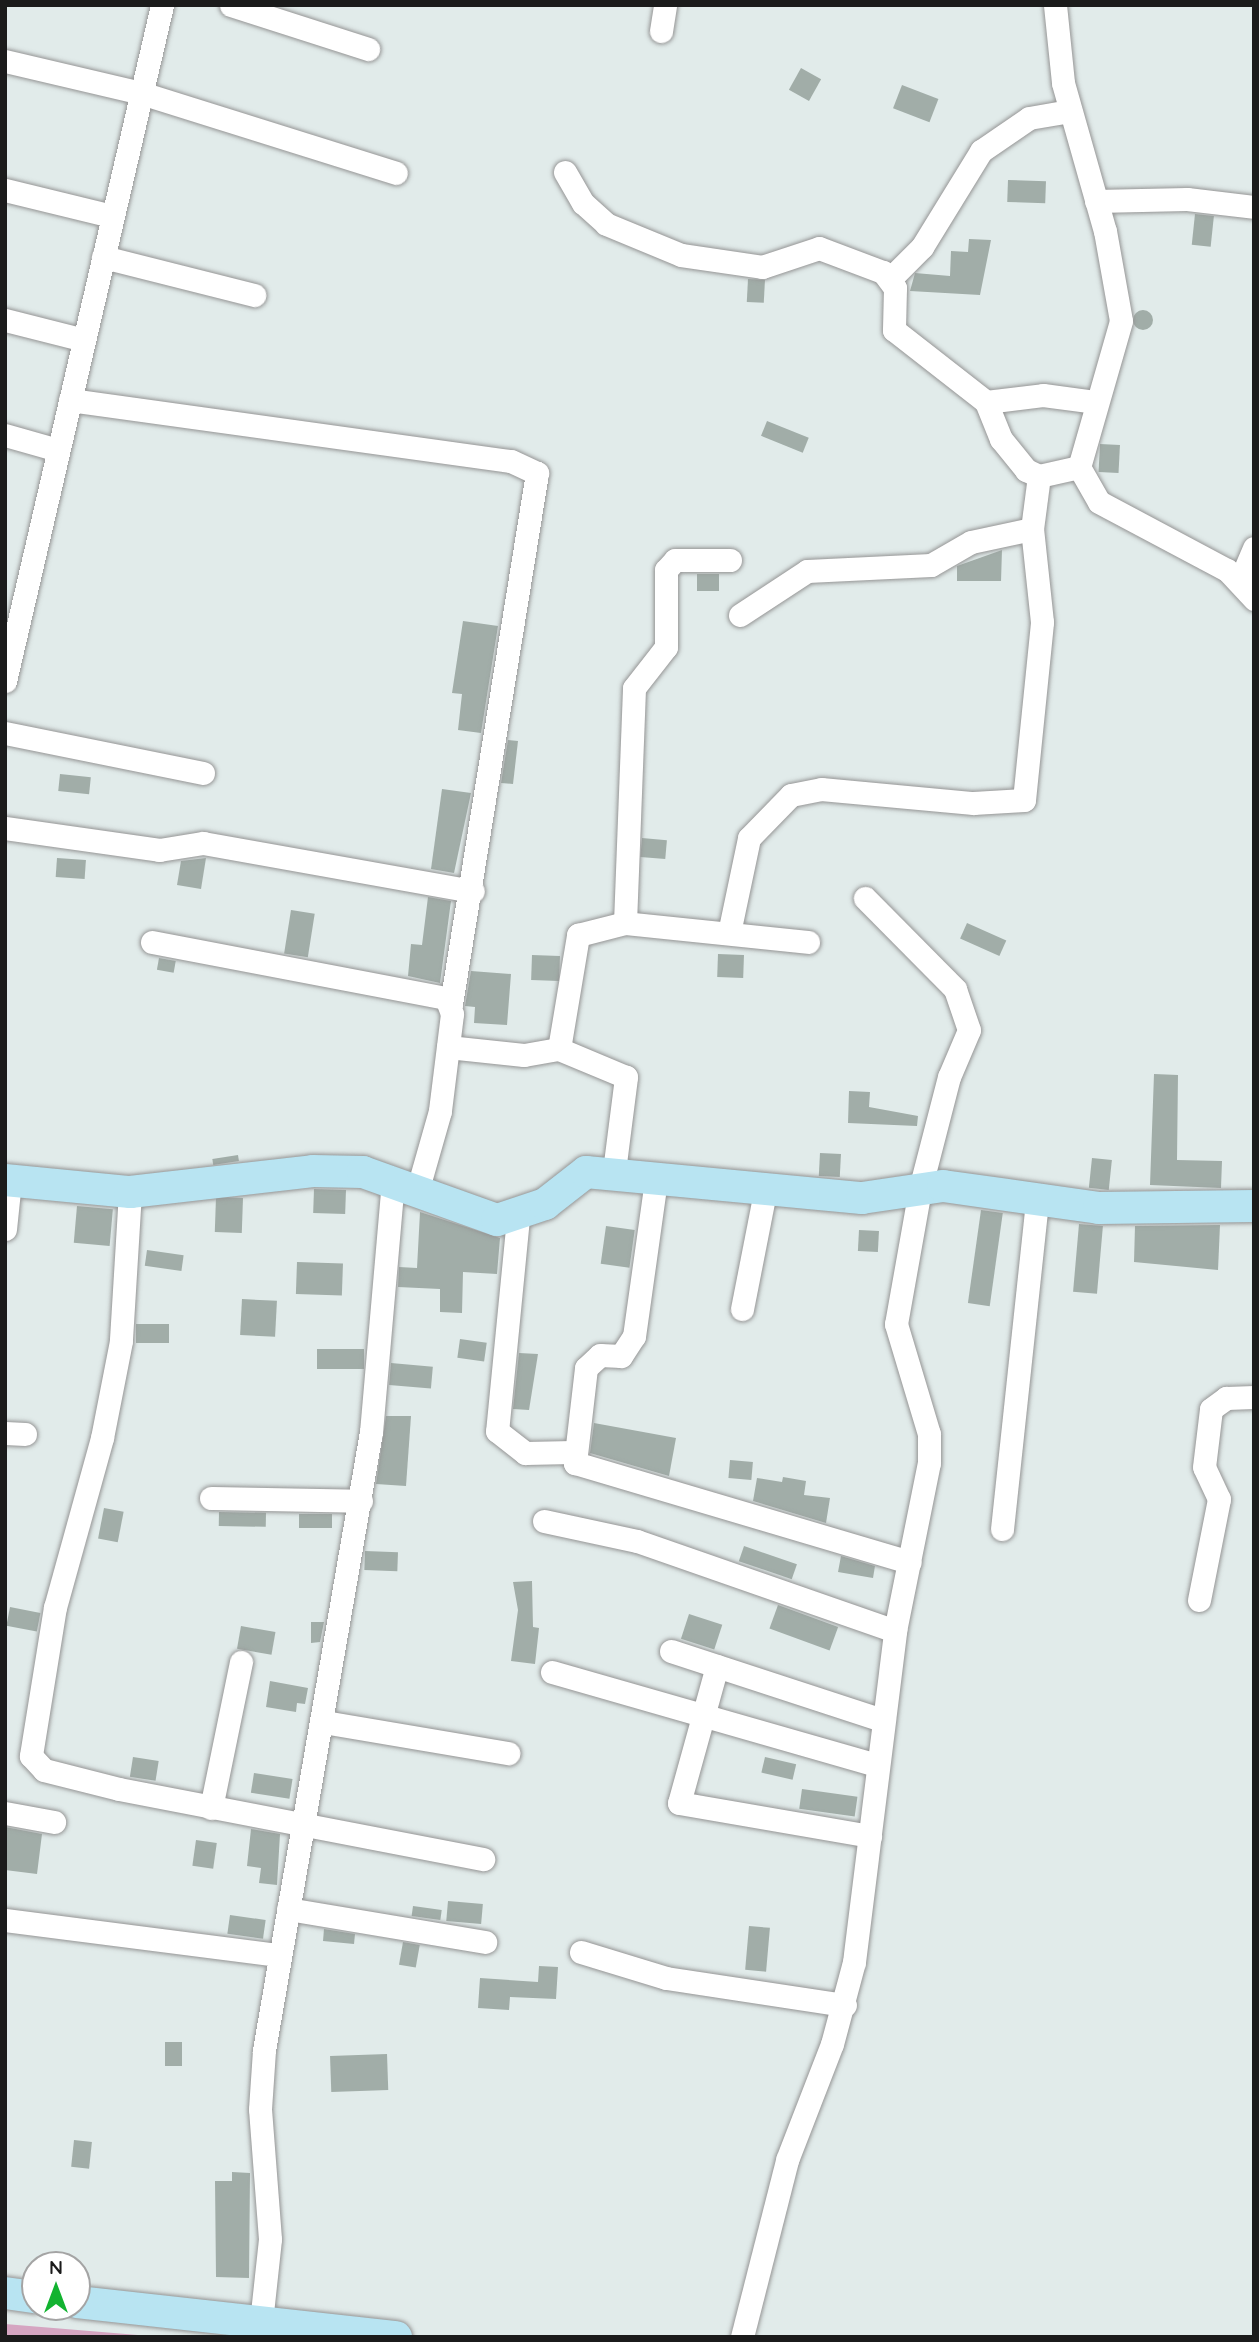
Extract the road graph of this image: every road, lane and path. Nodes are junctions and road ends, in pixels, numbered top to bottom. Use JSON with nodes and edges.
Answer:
{"nodes":[{"id":1,"x":162,"y":5,"type":"edge"},
{"id":2,"x":231,"y":5,"type":"edge"},
{"id":3,"x":665,"y":5,"type":"edge"},
{"id":4,"x":1055,"y":5,"type":"edge"},
{"id":5,"x":661,"y":30,"type":"dead end"},
{"id":6,"x":368,"y":49,"type":"dead end"},
{"id":7,"x":5,"y":61,"type":"edge"},
{"id":8,"x":141,"y":93,"type":"junction"},
{"id":9,"x":1070,"y":111,"type":"junction"},
{"id":10,"x":565,"y":172,"type":"dead end"},
{"id":11,"x":396,"y":173,"type":"dead end"},
{"id":12,"x":5,"y":190,"type":"edge"},
{"id":13,"x":1096,"y":201,"type":"junction"},
{"id":14,"x":1254,"y":207,"type":"edge"},
{"id":15,"x":113,"y":216,"type":"junction"},
{"id":16,"x":103,"y":257,"type":"junction"},
{"id":17,"x":891,"y":278,"type":"junction"},
{"id":18,"x":254,"y":295,"type":"dead end"},
{"id":19,"x":5,"y":320,"type":"edge"},
{"id":20,"x":83,"y":340,"type":"junction"},
{"id":21,"x":70,"y":400,"type":"junction"},
{"id":22,"x":986,"y":402,"type":"junction"},
{"id":23,"x":1095,"y":402,"type":"junction"},
{"id":24,"x":6,"y":438,"type":"edge"},
{"id":25,"x":58,"y":450,"type":"junction"},
{"id":26,"x":1079,"y":467,"type":"junction"},
{"id":27,"x":1040,"y":476,"type":"junction"},
{"id":28,"x":1032,"y":529,"type":"junction"},
{"id":29,"x":1254,"y":548,"type":"edge"},
{"id":30,"x":730,"y":560,"type":"dead end"},
{"id":31,"x":1247,"y":579,"type":"edge"},
{"id":32,"x":1254,"y":599,"type":"edge"},
{"id":33,"x":13,"y":614,"type":"edge"},
{"id":34,"x":740,"y":615,"type":"dead end"},
{"id":35,"x":5,"y":681,"type":"edge"},
{"id":36,"x":5,"y":733,"type":"edge"},
{"id":37,"x":203,"y":773,"type":"dead end"},
{"id":38,"x":5,"y":828,"type":"edge"},
{"id":39,"x":473,"y":891,"type":"junction"},
{"id":40,"x":865,"y":898,"type":"dead end"},
{"id":41,"x":625,"y":923,"type":"junction"},
{"id":42,"x":729,"y":933,"type":"junction"},
{"id":43,"x":808,"y":942,"type":"dead end"},
{"id":44,"x":152,"y":943,"type":"dead end"},
{"id":45,"x":451,"y":1004,"type":"junction"},
{"id":46,"x":448,"y":1047,"type":"junction"},
{"id":47,"x":559,"y":1049,"type":"junction"},
{"id":48,"x":614,"y":1171,"type":"junction"},
{"id":49,"x":8,"y":1180,"type":"edge"},
{"id":50,"x":656,"y":1180,"type":"junction"},
{"id":51,"x":406,"y":1184,"type":"junction"},
{"id":52,"x":920,"y":1189,"type":"junction"},
{"id":53,"x":130,"y":1192,"type":"junction"},
{"id":54,"x":765,"y":1192,"type":"junction"},
{"id":55,"x":1037,"y":1202,"type":"junction"},
{"id":56,"x":1254,"y":1206,"type":"edge"},
{"id":57,"x":518,"y":1218,"type":"junction"},
{"id":58,"x":5,"y":1229,"type":"edge"},
{"id":59,"x":743,"y":1309,"type":"dead end"},
{"id":60,"x":1254,"y":1397,"type":"edge"},
{"id":61,"x":573,"y":1452,"type":"junction"},
{"id":62,"x":211,"y":1498,"type":"dead end"},
{"id":63,"x":361,"y":1501,"type":"junction"},
{"id":64,"x":544,"y":1521,"type":"dead end"},
{"id":65,"x":1002,"y":1529,"type":"dead end"},
{"id":66,"x":911,"y":1562,"type":"junction"},
{"id":67,"x":1199,"y":1600,"type":"dead end"},
{"id":68,"x":895,"y":1632,"type":"junction"},
{"id":69,"x":671,"y":1651,"type":"dead end"},
{"id":70,"x":242,"y":1662,"type":"dead end"},
{"id":71,"x":718,"y":1666,"type":"junction"},
{"id":72,"x":552,"y":1672,"type":"dead end"},
{"id":73,"x":701,"y":1714,"type":"junction"},
{"id":74,"x":882,"y":1720,"type":"junction"},
{"id":75,"x":324,"y":1722,"type":"junction"},
{"id":76,"x":508,"y":1754,"type":"dead end"},
{"id":77,"x":877,"y":1765,"type":"junction"},
{"id":78,"x":211,"y":1808,"type":"junction"},
{"id":79,"x":5,"y":1813,"type":"edge"},
{"id":80,"x":54,"y":1822,"type":"dead end"},
{"id":81,"x":305,"y":1827,"type":"junction"},
{"id":82,"x":870,"y":1836,"type":"junction"},
{"id":83,"x":483,"y":1859,"type":"dead end"},
{"id":84,"x":288,"y":1909,"type":"junction"},
{"id":85,"x":5,"y":1920,"type":"edge"},
{"id":86,"x":485,"y":1942,"type":"dead end"},
{"id":87,"x":581,"y":1952,"type":"dead end"},
{"id":88,"x":279,"y":1955,"type":"junction"},
{"id":89,"x":845,"y":2005,"type":"junction"},
{"id":90,"x":91,"y":2304,"type":"edge"},
{"id":91,"x":261,"y":2322,"type":"junction"},
{"id":92,"x":396,"y":2337,"type":"edge"},
{"id":93,"x":742,"y":2337,"type":"edge"}],
"edges":[{"from":1,"to":8,"type":"street"},
{"from":2,"to":6,"type":"street"},
{"from":3,"to":5,"type":"street"},
{"from":4,"to":9,"type":"street"},
{"from":7,"to":8,"type":"street"},
{"from":8,"to":11,"type":"street"},
{"from":8,"to":15,"type":"street"},
{"from":9,"to":13,"type":"street"},
{"from":9,"to":17,"type":"street"},
{"from":10,"to":17,"type":"street"},
{"from":12,"to":15,"type":"street"},
{"from":13,"to":14,"type":"street"},
{"from":13,"to":23,"type":"street"},
{"from":15,"to":16,"type":"street"},
{"from":16,"to":18,"type":"street"},
{"from":16,"to":20,"type":"street"},
{"from":17,"to":22,"type":"street"},
{"from":19,"to":20,"type":"street"},
{"from":20,"to":21,"type":"street"},
{"from":21,"to":25,"type":"street"},
{"from":21,"to":39,"type":"street"},
{"from":22,"to":23,"type":"street"},
{"from":22,"to":27,"type":"street"},
{"from":23,"to":26,"type":"street"},
{"from":24,"to":25,"type":"street"},
{"from":25,"to":33,"type":"street"},
{"from":26,"to":27,"type":"street"},
{"from":26,"to":31,"type":"street"},
{"from":27,"to":28,"type":"street"},
{"from":28,"to":34,"type":"street"},
{"from":28,"to":42,"type":"street"},
{"from":29,"to":31,"type":"street"},
{"from":30,"to":41,"type":"street"},
{"from":31,"to":32,"type":"street"},
{"from":33,"to":35,"type":"street"},
{"from":36,"to":37,"type":"street"},
{"from":38,"to":39,"type":"street"},
{"from":39,"to":45,"type":"street"},
{"from":40,"to":52,"type":"street"},
{"from":41,"to":42,"type":"street"},
{"from":41,"to":47,"type":"street"},
{"from":42,"to":43,"type":"street"},
{"from":44,"to":45,"type":"street"},
{"from":45,"to":46,"type":"street"},
{"from":46,"to":47,"type":"street"},
{"from":46,"to":51,"type":"street"},
{"from":47,"to":48,"type":"street"},
{"from":48,"to":50,"type":"street"},
{"from":48,"to":57,"type":"street"},
{"from":49,"to":53,"type":"street"},
{"from":49,"to":58,"type":"street"},
{"from":50,"to":54,"type":"street"},
{"from":50,"to":61,"type":"street"},
{"from":51,"to":53,"type":"street"},
{"from":51,"to":57,"type":"street"},
{"from":51,"to":63,"type":"street"},
{"from":52,"to":54,"type":"street"},
{"from":52,"to":55,"type":"street"},
{"from":52,"to":66,"type":"street"},
{"from":53,"to":78,"type":"street"},
{"from":54,"to":59,"type":"street"},
{"from":55,"to":56,"type":"street"},
{"from":55,"to":65,"type":"street"},
{"from":57,"to":61,"type":"street"},
{"from":60,"to":67,"type":"street"},
{"from":61,"to":66,"type":"street"},
{"from":62,"to":63,"type":"street"},
{"from":63,"to":75,"type":"street"},
{"from":64,"to":68,"type":"street"},
{"from":66,"to":68,"type":"street"},
{"from":68,"to":74,"type":"street"},
{"from":69,"to":71,"type":"street"},
{"from":70,"to":78,"type":"street"},
{"from":71,"to":73,"type":"street"},
{"from":71,"to":74,"type":"street"},
{"from":72,"to":73,"type":"street"},
{"from":73,"to":77,"type":"street"},
{"from":73,"to":82,"type":"street"},
{"from":74,"to":77,"type":"street"},
{"from":75,"to":76,"type":"street"},
{"from":75,"to":81,"type":"street"},
{"from":77,"to":82,"type":"street"},
{"from":78,"to":81,"type":"street"},
{"from":79,"to":80,"type":"street"},
{"from":81,"to":83,"type":"street"},
{"from":81,"to":84,"type":"street"},
{"from":82,"to":89,"type":"street"},
{"from":84,"to":86,"type":"street"},
{"from":84,"to":88,"type":"street"},
{"from":85,"to":88,"type":"street"},
{"from":87,"to":89,"type":"street"},
{"from":88,"to":91,"type":"street"},
{"from":89,"to":93,"type":"street"},
{"from":90,"to":91,"type":"street"},
{"from":91,"to":92,"type":"street"}]}
